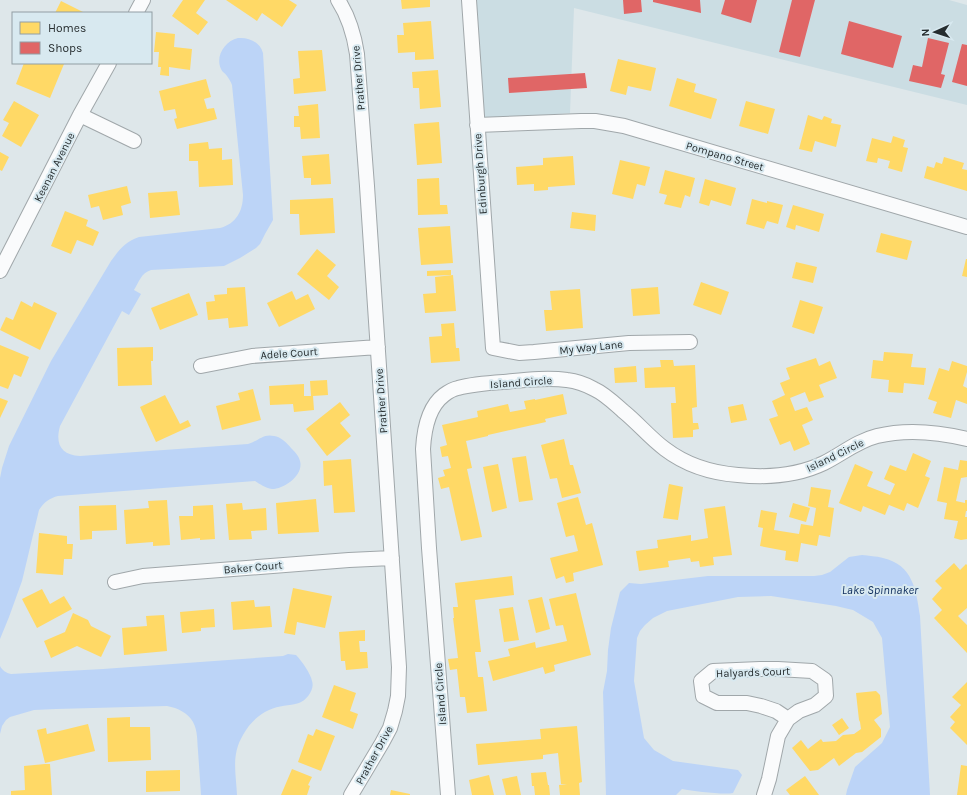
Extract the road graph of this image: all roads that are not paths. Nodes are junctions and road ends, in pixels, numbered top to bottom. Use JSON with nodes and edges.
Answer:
{"nodes":[{"id":1,"x":142,"y":0,"type":"edge"},
{"id":2,"x":338,"y":0,"type":"edge"},
{"id":3,"x":469,"y":0,"type":"edge"},
{"id":4,"x":136,"y":12,"type":"edge"},
{"id":5,"x":108,"y":64,"type":"edge"},
{"id":6,"x":80,"y":116,"type":"junction"},
{"id":7,"x":477,"y":125,"type":"junction"},
{"id":8,"x":134,"y":141,"type":"dead end"},
{"id":9,"x":967,"y":227,"type":"edge"},
{"id":10,"x":0,"y":271,"type":"edge"},
{"id":11,"x":690,"y":342,"type":"dead end"},
{"id":12,"x":378,"y":347,"type":"junction"},
{"id":13,"x":492,"y":348,"type":"joint"},
{"id":14,"x":201,"y":366,"type":"dead end"},
{"id":15,"x":967,"y":439,"type":"edge"},
{"id":16,"x":392,"y":558,"type":"junction"},
{"id":17,"x":115,"y":582,"type":"dead end"},
{"id":18,"x":788,"y":719,"type":"junction"},
{"id":19,"x":352,"y":795,"type":"edge"},
{"id":20,"x":448,"y":795,"type":"edge"},
{"id":21,"x":764,"y":795,"type":"edge"}],
"edges":[{"from":1,"to":4,"type":"street"},
{"from":2,"to":12,"type":"street","name":"Prather Drive"},
{"from":3,"to":7,"type":"street","name":"Edinburgh Drive"},
{"from":5,"to":6,"type":"street","name":"Keenan Avenue"},
{"from":6,"to":8,"type":"street"},
{"from":6,"to":10,"type":"street","name":"Keenan Avenue"},
{"from":7,"to":9,"type":"street","name":"Pompano Street"},
{"from":7,"to":13,"type":"street","name":"Edinburgh Drive"},
{"from":11,"to":13,"type":"street","name":"My Way Lane"},
{"from":12,"to":14,"type":"street","name":"Adele Court"},
{"from":12,"to":16,"type":"street","name":"Prather Drive"},
{"from":15,"to":20,"type":"street","name":"Island Circle"},
{"from":16,"to":17,"type":"street","name":"Baker Court"},
{"from":16,"to":19,"type":"street","name":"Prather Drive"},
{"from":18,"to":18,"type":"street","name":"Halyards Court"},
{"from":18,"to":21,"type":"street","name":"Halyards Court"}]}
